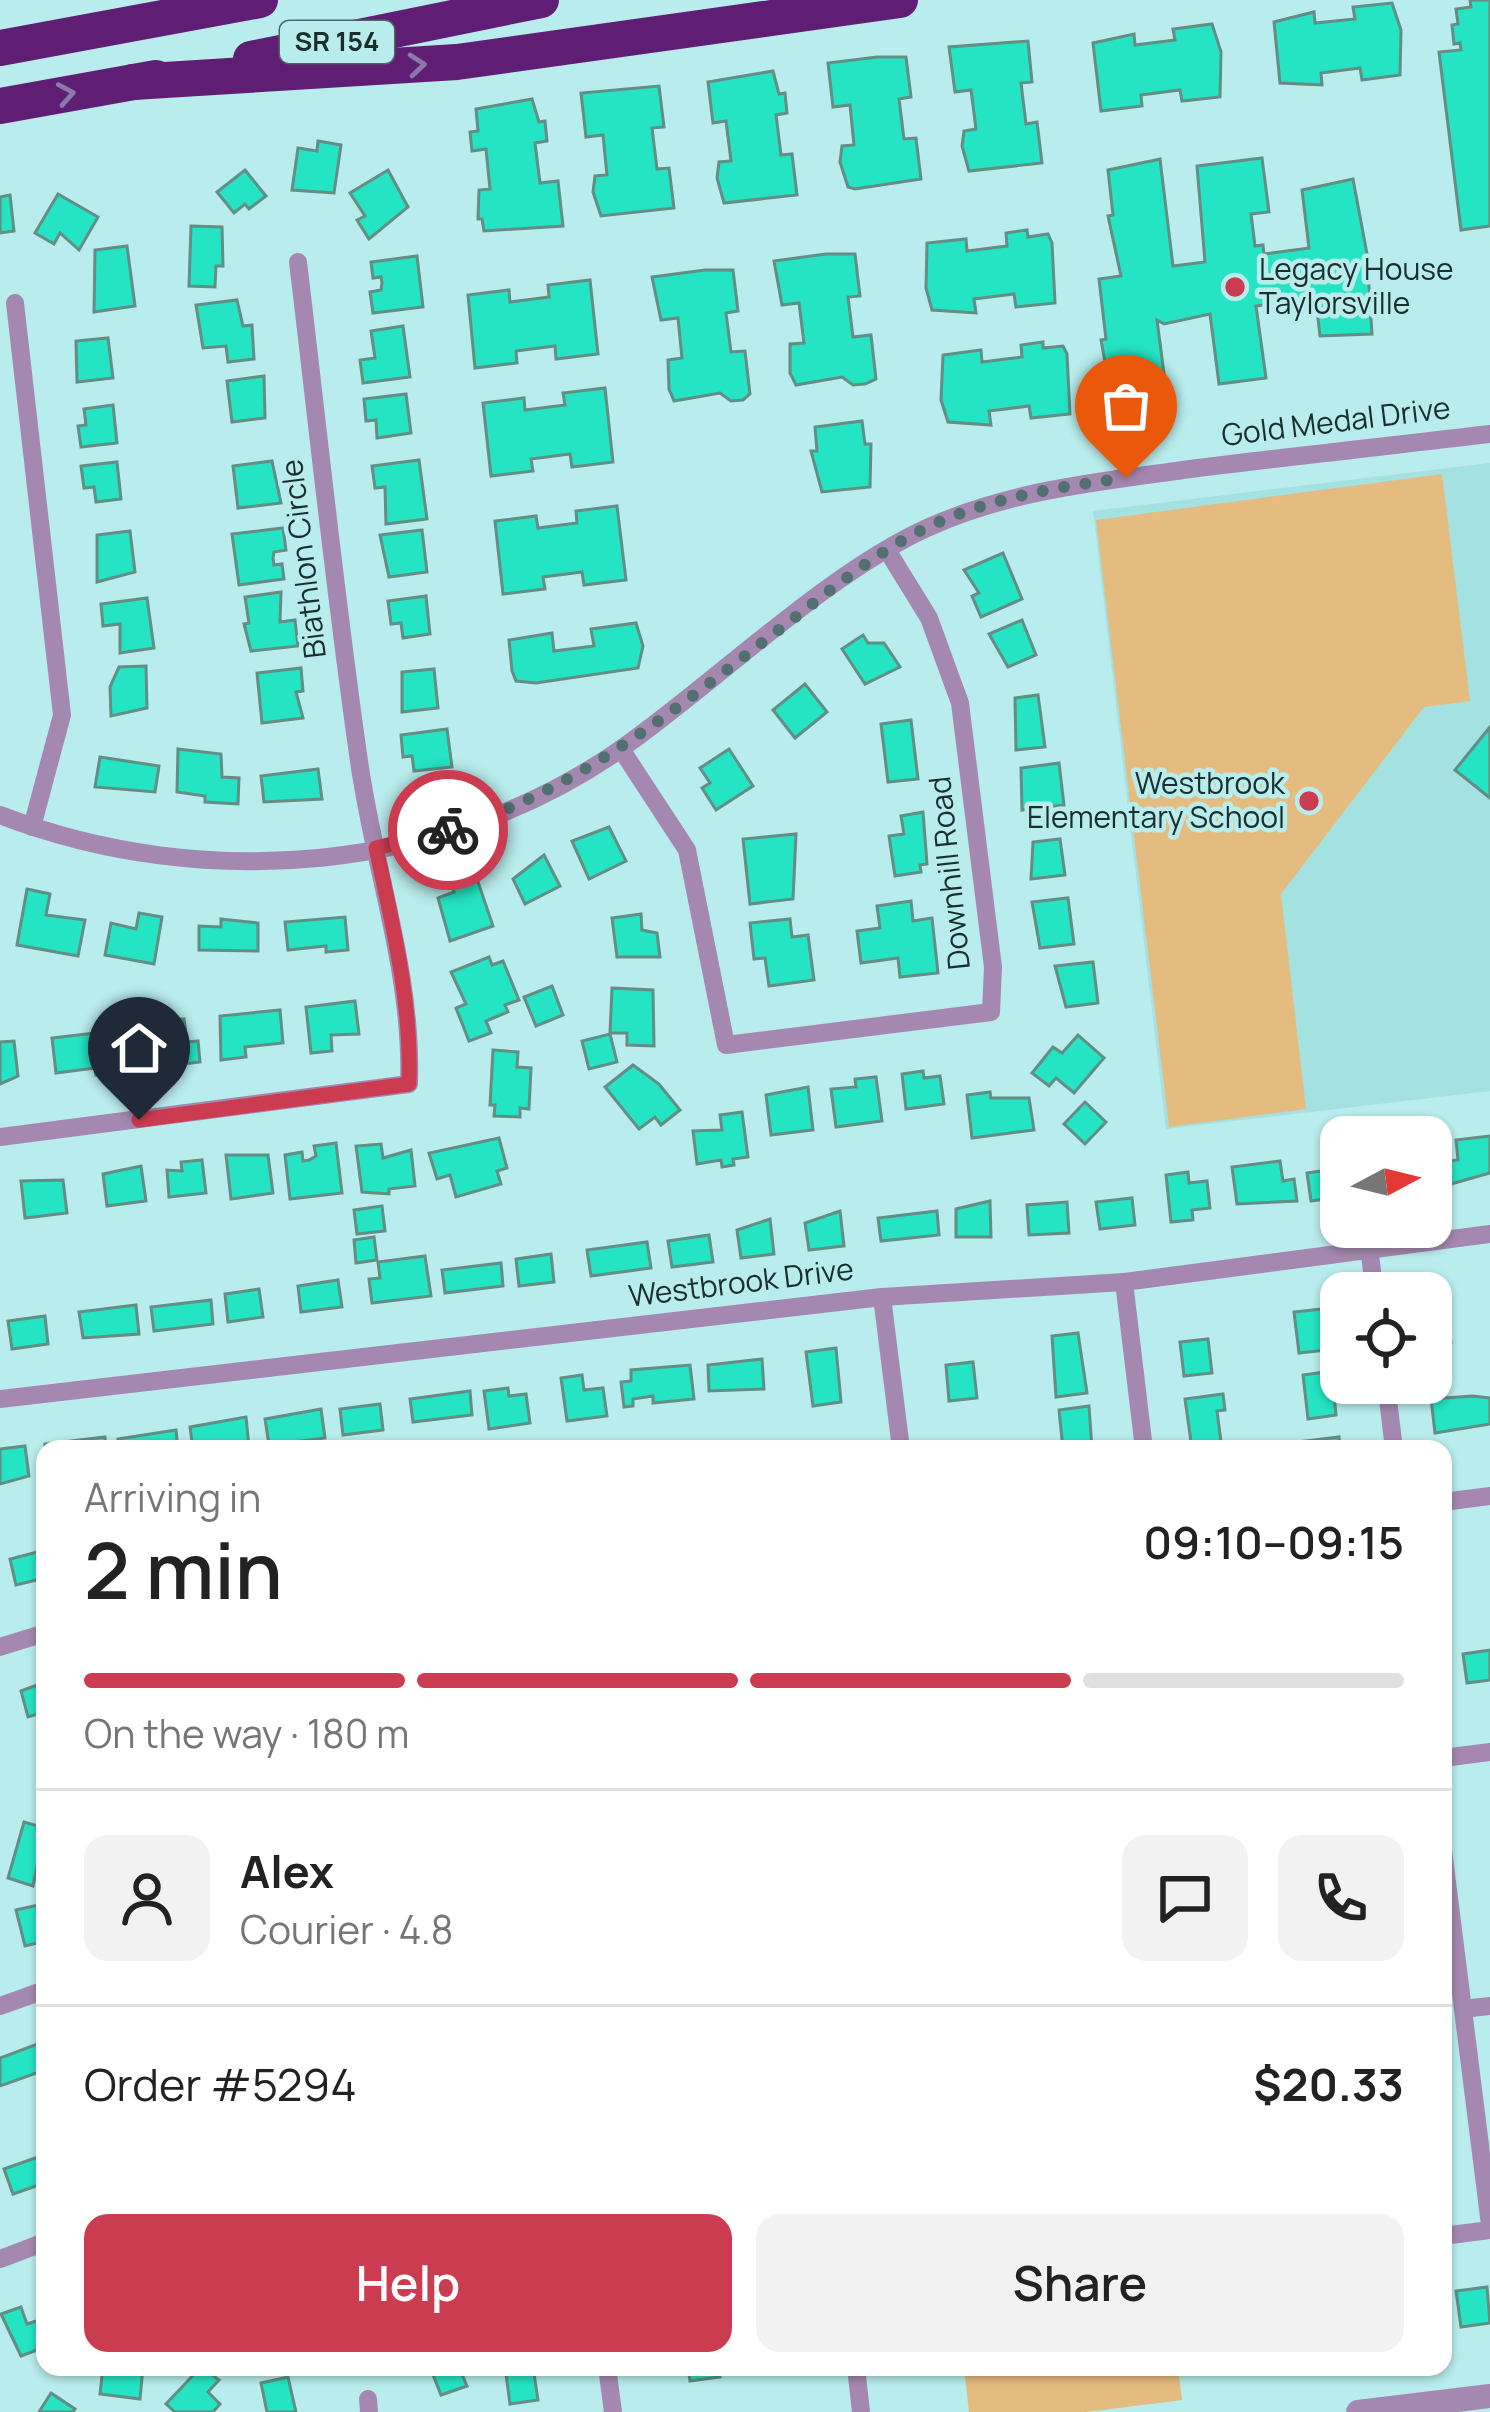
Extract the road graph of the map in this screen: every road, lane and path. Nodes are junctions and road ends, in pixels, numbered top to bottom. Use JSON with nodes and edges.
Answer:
{"nodes":[{"id":1,"x":145,"y":0,"type":"edge"},
{"id":2,"x":260,"y":0,"type":"edge"},
{"id":3,"x":542,"y":0,"type":"edge"},
{"id":4,"x":900,"y":0,"type":"edge"},
{"id":5,"x":0,"y":27,"type":"edge"},
{"id":6,"x":0,"y":48,"type":"edge"},
{"id":7,"x":133,"y":82,"type":"junction"},
{"id":8,"x":0,"y":106,"type":"edge"},
{"id":9,"x":298,"y":262,"type":"dead end"},
{"id":10,"x":15,"y":303,"type":"dead end"},
{"id":11,"x":1490,"y":434,"type":"edge"},
{"id":12,"x":887,"y":550,"type":"junction"},
{"id":13,"x":621,"y":749,"type":"junction"},
{"id":14,"x":0,"y":815,"type":"edge"},
{"id":15,"x":32,"y":827,"type":"junction"},
{"id":16,"x":376,"y":848,"type":"junction"},
{"id":17,"x":0,"y":1137,"type":"edge"},
{"id":18,"x":1490,"y":1234,"type":"edge"},
{"id":19,"x":1452,"y":1238,"type":"edge"},
{"id":20,"x":1369,"y":1248,"type":"joint"},
{"id":21,"x":1372,"y":1272,"type":"edge"},
{"id":22,"x":1124,"y":1282,"type":"junction"},
{"id":23,"x":882,"y":1297,"type":"junction"},
{"id":24,"x":0,"y":1400,"type":"edge"},
{"id":25,"x":1389,"y":1404,"type":"edge"},
{"id":26,"x":900,"y":1440,"type":"edge"},
{"id":27,"x":1143,"y":1440,"type":"edge"},
{"id":28,"x":1393,"y":1440,"type":"edge"},
{"id":29,"x":1490,"y":1496,"type":"edge"},
{"id":30,"x":1452,"y":1501,"type":"edge"},
{"id":31,"x":36,"y":1636,"type":"edge"},
{"id":32,"x":0,"y":1647,"type":"edge"},
{"id":33,"x":1490,"y":1752,"type":"edge"},
{"id":34,"x":1452,"y":1757,"type":"edge"},
{"id":35,"x":1452,"y":1922,"type":"edge"},
{"id":36,"x":36,"y":1993,"type":"edge"},
{"id":37,"x":0,"y":2006,"type":"edge"},
{"id":38,"x":1490,"y":2006,"type":"edge"},
{"id":39,"x":1463,"y":2009,"type":"junction"},
{"id":40,"x":1490,"y":2228,"type":"edge"},
{"id":41,"x":1452,"y":2234,"type":"edge"},
{"id":42,"x":36,"y":2245,"type":"edge"},
{"id":43,"x":0,"y":2259,"type":"edge"},
{"id":44,"x":609,"y":2376,"type":"edge"},
{"id":45,"x":857,"y":2376,"type":"edge"},
{"id":46,"x":1490,"y":2396,"type":"edge"},
{"id":47,"x":613,"y":2412,"type":"edge"},
{"id":48,"x":861,"y":2412,"type":"edge"},
{"id":49,"x":1358,"y":2412,"type":"edge"}],
"edges":[{"from":1,"to":5,"type":"highway"},
{"from":2,"to":6,"type":"highway","number":"SR 154"},
{"from":3,"to":7,"type":"highway","number":"SR 154"},
{"from":7,"to":4,"type":"highway","one_way":true},
{"from":8,"to":7,"type":"highway","number":"SR 154","one_way":true},
{"from":9,"to":16,"type":"street","name":"Biathlon Circle"},
{"from":10,"to":15,"type":"street"},
{"from":11,"to":12,"type":"street","name":"Gold Medal Drive"},
{"from":12,"to":13,"type":"street","name":"Gold Medal Drive"},
{"from":12,"to":13,"type":"street","name":"Downhill Road"},
{"from":13,"to":16,"type":"street","name":"Gold Medal Drive"},
{"from":14,"to":15,"type":"street","name":"Gold Medal Drive"},
{"from":15,"to":16,"type":"street","name":"Gold Medal Drive"},
{"from":16,"to":17,"type":"street","name":"Biathlon Circle"},
{"from":18,"to":19,"type":"street","name":"Westbrook Drive"},
{"from":20,"to":21,"type":"street"},
{"from":20,"to":22,"type":"street","name":"Westbrook Drive"},
{"from":22,"to":23,"type":"street","name":"Westbrook Drive"},
{"from":22,"to":27,"type":"street"},
{"from":23,"to":24,"type":"street","name":"Westbrook Drive"},
{"from":23,"to":26,"type":"street"},
{"from":25,"to":28,"type":"street"},
{"from":29,"to":30,"type":"street"},
{"from":31,"to":32,"type":"street"},
{"from":33,"to":34,"type":"street"},
{"from":35,"to":39,"type":"street"},
{"from":36,"to":37,"type":"street"},
{"from":38,"to":39,"type":"street"},
{"from":39,"to":40,"type":"street"},
{"from":40,"to":41,"type":"street"},
{"from":42,"to":43,"type":"street"},
{"from":44,"to":47,"type":"street"},
{"from":45,"to":48,"type":"street"},
{"from":46,"to":49,"type":"street"}]}
